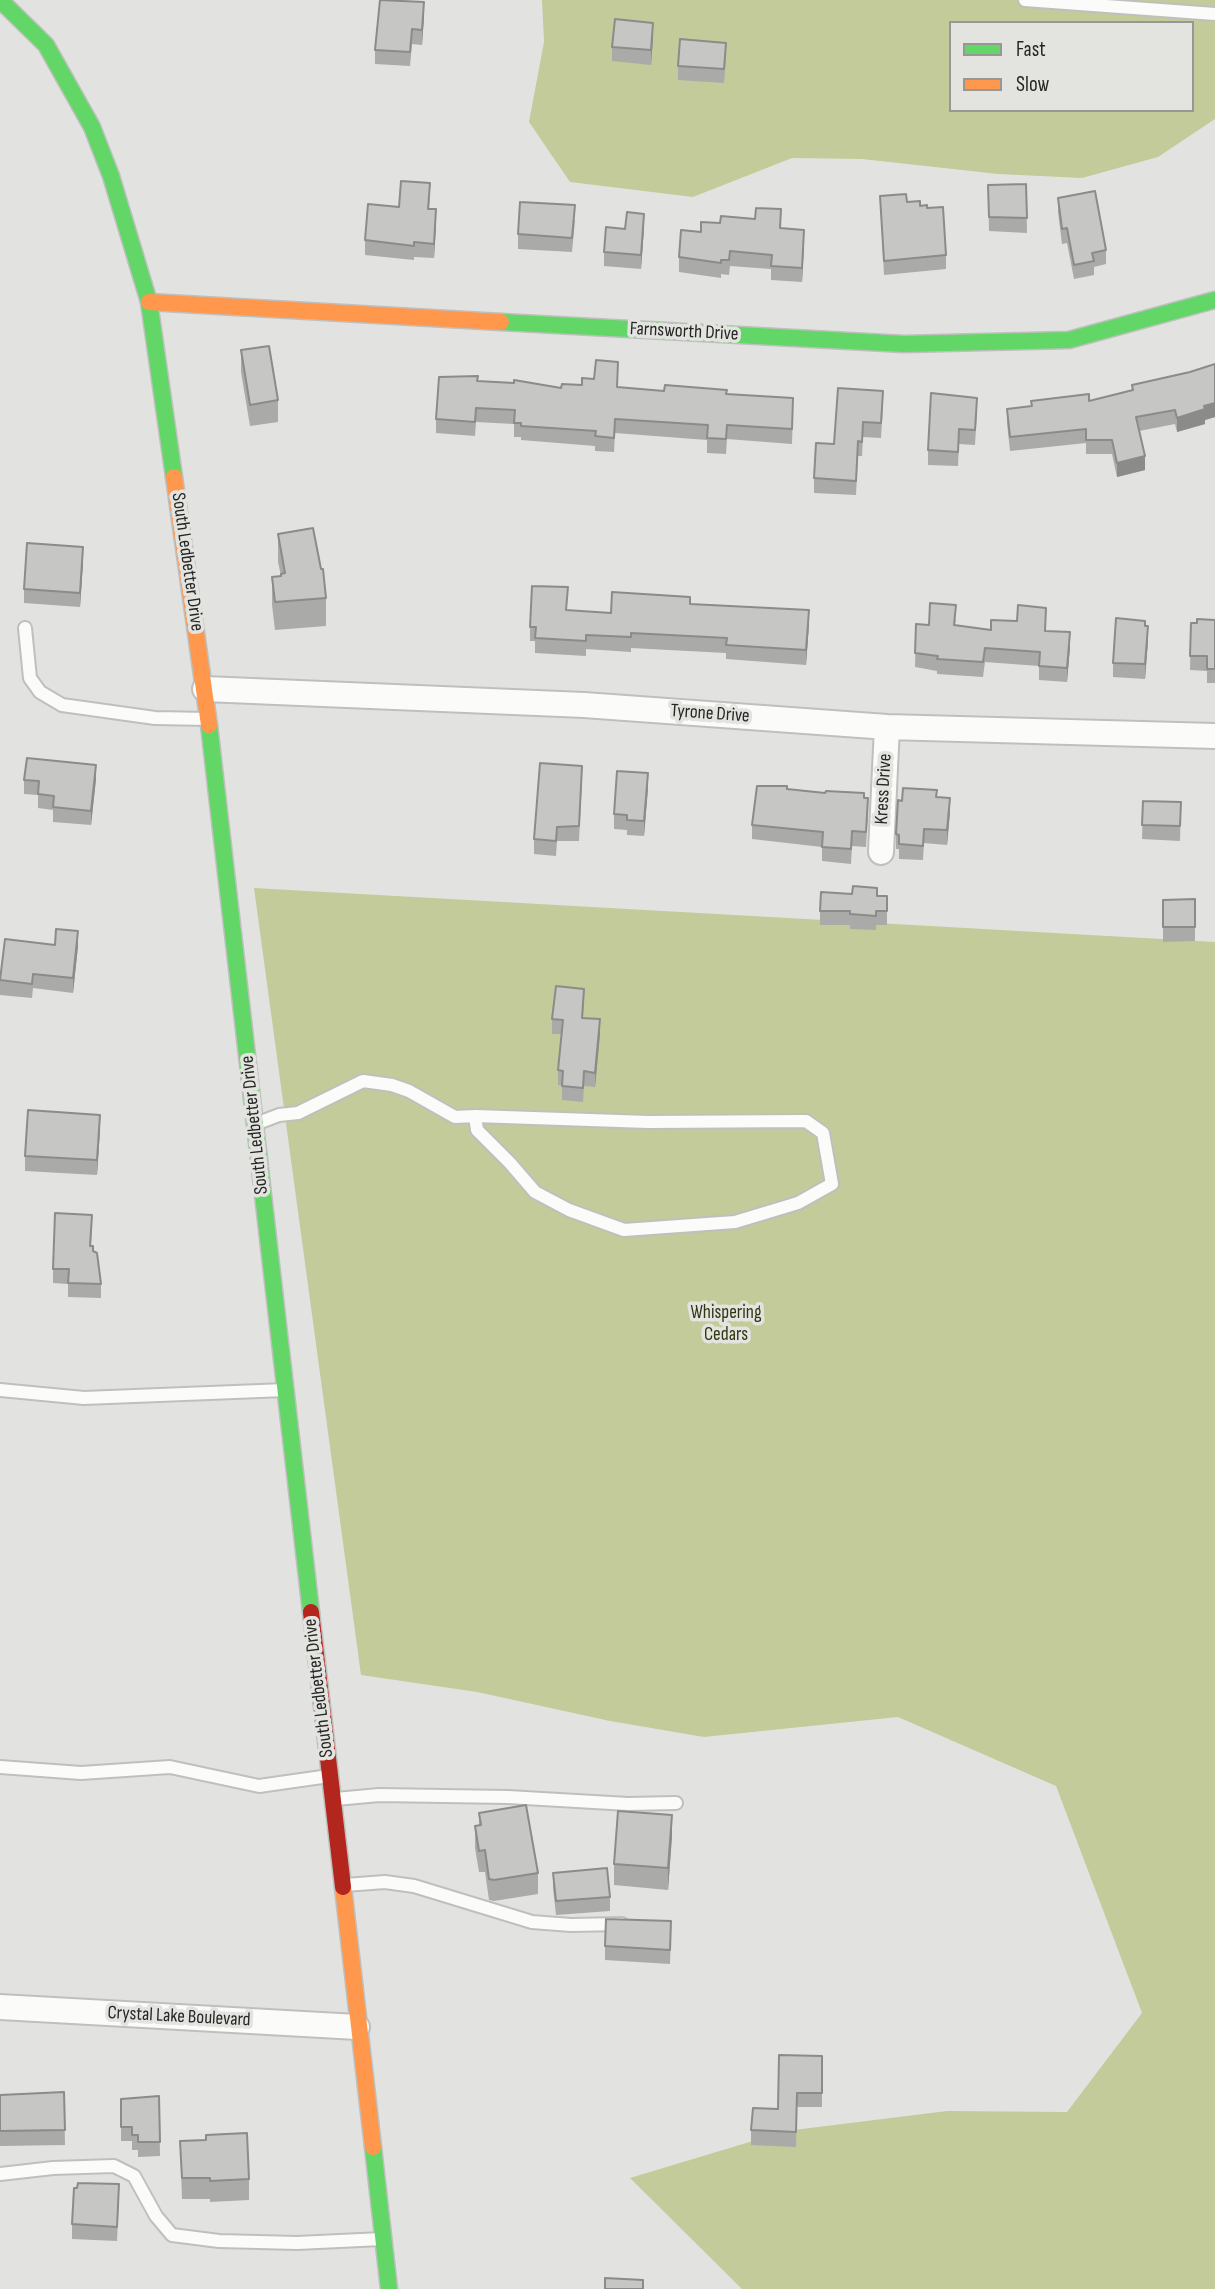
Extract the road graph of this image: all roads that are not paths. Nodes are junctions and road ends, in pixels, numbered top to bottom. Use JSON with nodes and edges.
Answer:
{"nodes":[{"id":1,"x":0,"y":0,"type":"edge"},
{"id":2,"x":1025,"y":0,"type":"edge"},
{"id":3,"x":1215,"y":13,"type":"edge"},
{"id":4,"x":1215,"y":300,"type":"edge"},
{"id":5,"x":149,"y":302,"type":"junction"},
{"id":6,"x":25,"y":628,"type":"dead end"},
{"id":7,"x":205,"y":689,"type":"junction"},
{"id":8,"x":208,"y":719,"type":"junction"},
{"id":9,"x":887,"y":727,"type":"junction"},
{"id":10,"x":1215,"y":736,"type":"edge"},
{"id":11,"x":881,"y":852,"type":"dead end"},
{"id":12,"x":475,"y":1116,"type":"junction"},
{"id":13,"x":255,"y":1125,"type":"junction"},
{"id":14,"x":0,"y":1390,"type":"edge"},
{"id":15,"x":285,"y":1390,"type":"junction"},
{"id":16,"x":0,"y":1767,"type":"edge"},
{"id":17,"x":329,"y":1776,"type":"junction"},
{"id":18,"x":332,"y":1799,"type":"junction"},
{"id":19,"x":676,"y":1803,"type":"dead end"},
{"id":20,"x":341,"y":1886,"type":"junction"},
{"id":21,"x":638,"y":1924,"type":"edge"},
{"id":22,"x":0,"y":2007,"type":"edge"},
{"id":23,"x":358,"y":2027,"type":"junction"},
{"id":24,"x":0,"y":2174,"type":"edge"},
{"id":25,"x":383,"y":2239,"type":"junction"},
{"id":26,"x":389,"y":2289,"type":"edge"}],
"edges":[{"from":1,"to":5,"type":"street","name":"South Ledbetter Drive"},
{"from":2,"to":3,"type":"lane"},
{"from":4,"to":5,"type":"street","name":"Farnsworth Drive"},
{"from":5,"to":7,"type":"street","name":"South Ledbetter Drive"},
{"from":6,"to":8,"type":"lane"},
{"from":7,"to":8,"type":"street","name":"South Ledbetter Drive"},
{"from":7,"to":9,"type":"street","name":"Tyrone Drive"},
{"from":8,"to":13,"type":"street","name":"South Ledbetter Drive"},
{"from":9,"to":10,"type":"street","name":"Tyrone Drive"},
{"from":9,"to":11,"type":"street","name":"Kress Drive"},
{"from":12,"to":12,"type":"lane"},
{"from":12,"to":13,"type":"lane"},
{"from":13,"to":15,"type":"street","name":"South Ledbetter Drive"},
{"from":14,"to":15,"type":"lane"},
{"from":15,"to":17,"type":"street","name":"South Ledbetter Drive"},
{"from":16,"to":17,"type":"lane"},
{"from":17,"to":18,"type":"street","name":"South Ledbetter Drive"},
{"from":18,"to":19,"type":"lane"},
{"from":18,"to":20,"type":"street","name":"South Ledbetter Drive"},
{"from":20,"to":21,"type":"lane"},
{"from":20,"to":23,"type":"street","name":"South Ledbetter Drive"},
{"from":22,"to":23,"type":"street","name":"Crystal Lake Boulevard"},
{"from":23,"to":25,"type":"street","name":"South Ledbetter Drive"},
{"from":24,"to":25,"type":"lane"},
{"from":25,"to":26,"type":"street","name":"South Ledbetter Drive"}]}
